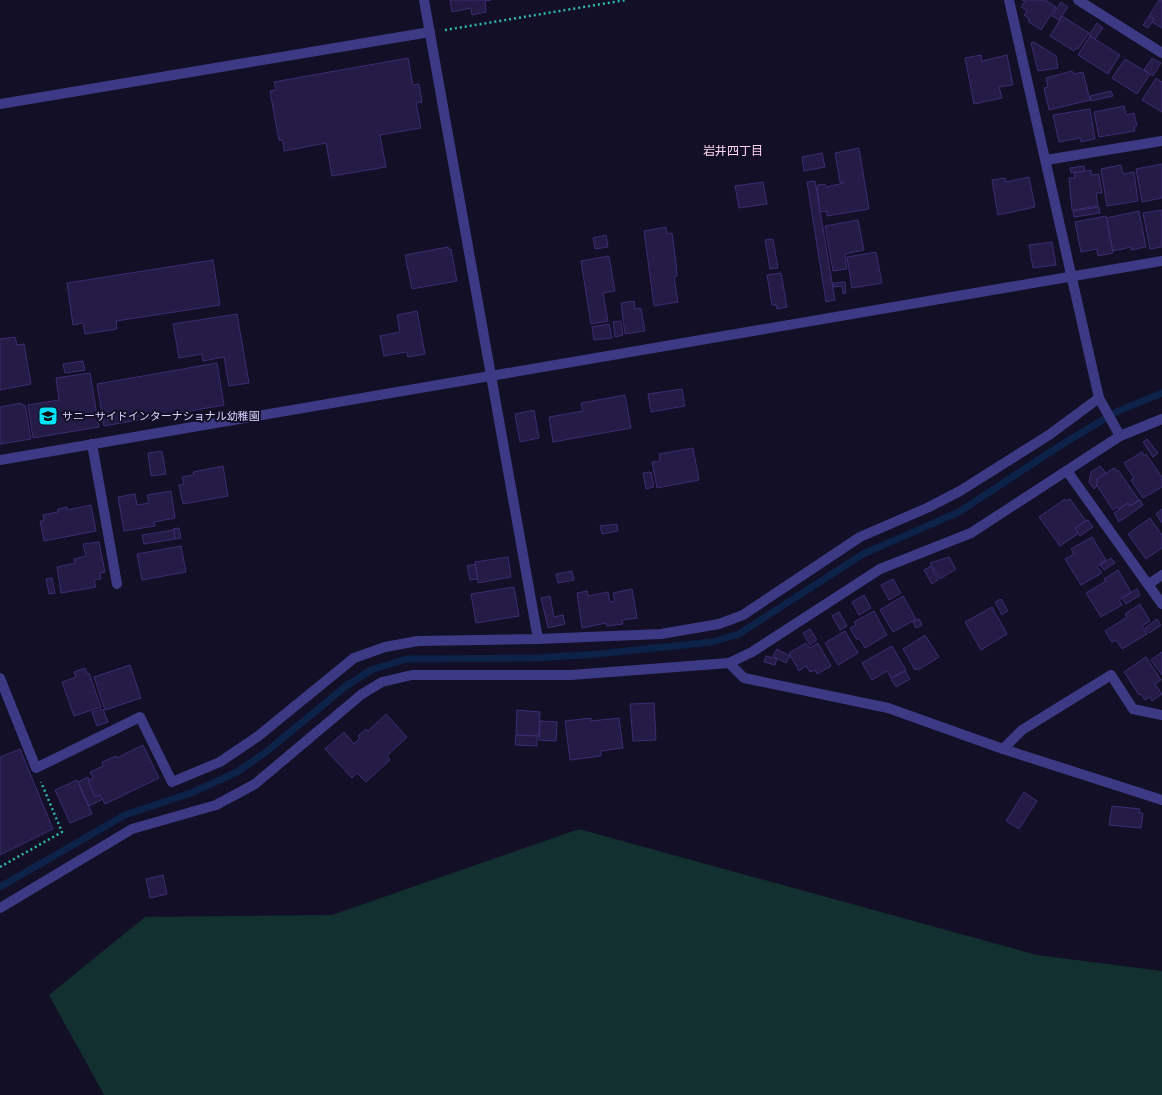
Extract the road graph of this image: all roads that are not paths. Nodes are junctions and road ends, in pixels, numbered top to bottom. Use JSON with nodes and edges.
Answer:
{"nodes":[{"id":1,"x":424,"y":0,"type":"edge"},
{"id":2,"x":1009,"y":0,"type":"edge"},
{"id":3,"x":1078,"y":0,"type":"edge"},
{"id":4,"x":430,"y":32,"type":"junction"},
{"id":5,"x":1162,"y":53,"type":"edge"},
{"id":6,"x":0,"y":104,"type":"edge"},
{"id":7,"x":1162,"y":142,"type":"edge"},
{"id":8,"x":1046,"y":160,"type":"junction"},
{"id":9,"x":1162,"y":261,"type":"edge"},
{"id":10,"x":1071,"y":276,"type":"junction"},
{"id":11,"x":492,"y":376,"type":"junction"},
{"id":12,"x":1102,"y":402,"type":"junction"},
{"id":13,"x":1162,"y":419,"type":"edge"},
{"id":14,"x":1118,"y":431,"type":"junction"},
{"id":15,"x":92,"y":444,"type":"junction"},
{"id":16,"x":0,"y":460,"type":"edge"},
{"id":17,"x":1067,"y":471,"type":"junction"},
{"id":18,"x":1162,"y":575,"type":"edge"},
{"id":19,"x":117,"y":584,"type":"dead end"},
{"id":20,"x":1149,"y":584,"type":"junction"},
{"id":21,"x":1162,"y":604,"type":"edge"},
{"id":22,"x":538,"y":639,"type":"junction"},
{"id":23,"x":729,"y":663,"type":"junction"},
{"id":24,"x":0,"y":678,"type":"edge"},
{"id":25,"x":1162,"y":715,"type":"edge"},
{"id":26,"x":1003,"y":749,"type":"junction"},
{"id":27,"x":1162,"y":800,"type":"edge"},
{"id":28,"x":0,"y":908,"type":"edge"}],
"edges":[{"from":1,"to":4,"type":"street"},
{"from":2,"to":8,"type":"street"},
{"from":3,"to":5,"type":"street"},
{"from":4,"to":6,"type":"street"},
{"from":4,"to":11,"type":"street"},
{"from":7,"to":8,"type":"street"},
{"from":8,"to":10,"type":"street"},
{"from":9,"to":10,"type":"street"},
{"from":10,"to":11,"type":"street"},
{"from":10,"to":12,"type":"street"},
{"from":11,"to":15,"type":"street"},
{"from":11,"to":22,"type":"street"},
{"from":12,"to":14,"type":"street"},
{"from":12,"to":22,"type":"street"},
{"from":13,"to":14,"type":"street"},
{"from":14,"to":17,"type":"street"},
{"from":15,"to":16,"type":"street"},
{"from":15,"to":19,"type":"street"},
{"from":17,"to":20,"type":"street"},
{"from":17,"to":23,"type":"street"},
{"from":18,"to":20,"type":"street"},
{"from":20,"to":21,"type":"street"},
{"from":22,"to":24,"type":"street"},
{"from":23,"to":26,"type":"street"},
{"from":23,"to":28,"type":"street"},
{"from":25,"to":26,"type":"street"},
{"from":26,"to":27,"type":"street"}]}
